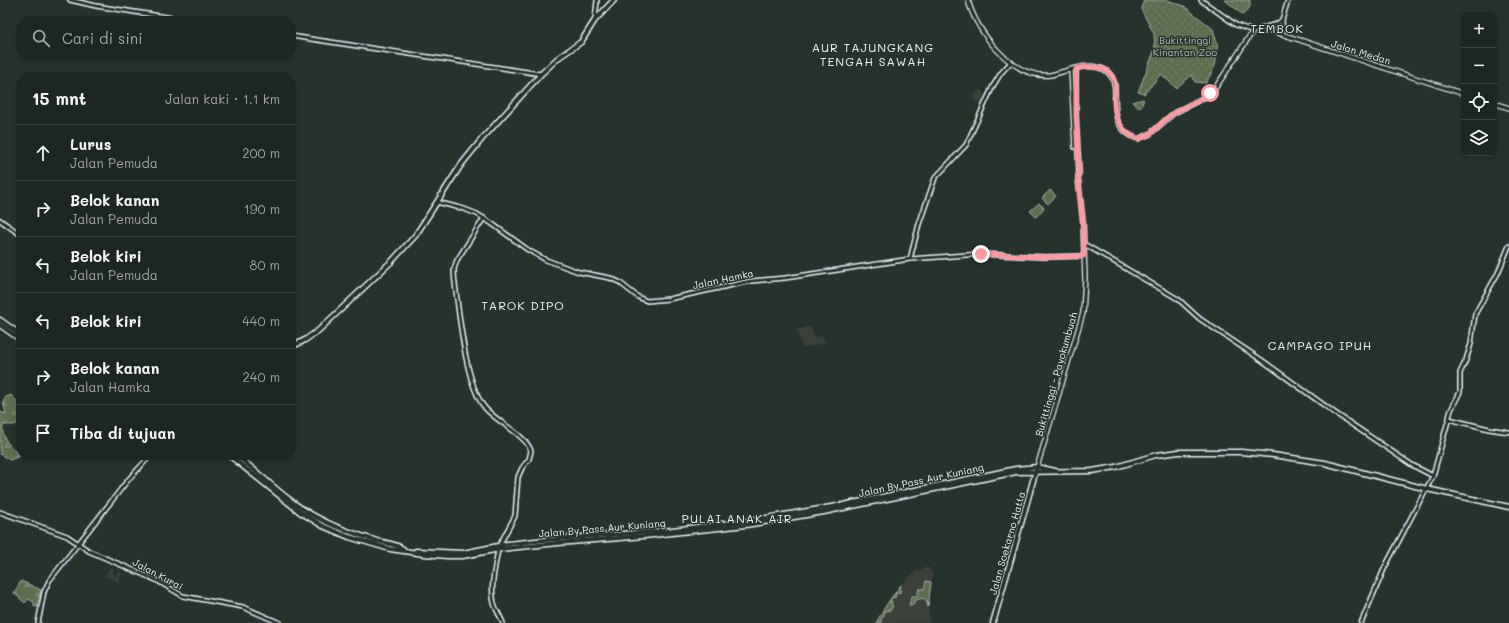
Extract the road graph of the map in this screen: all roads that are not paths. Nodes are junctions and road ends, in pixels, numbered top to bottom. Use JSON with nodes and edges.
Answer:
{"nodes":[{"id":1,"x":70,"y":0,"type":"edge"},
{"id":2,"x":597,"y":0,"type":"edge"},
{"id":3,"x":614,"y":0,"type":"edge"},
{"id":4,"x":968,"y":0,"type":"edge"},
{"id":5,"x":1201,"y":0,"type":"edge"},
{"id":6,"x":1288,"y":0,"type":"edge"},
{"id":7,"x":160,"y":16,"type":"edge"},
{"id":8,"x":595,"y":20,"type":"junction"},
{"id":9,"x":1282,"y":20,"type":"junction"},
{"id":10,"x":1263,"y":28,"type":"junction"},
{"id":11,"x":1254,"y":31,"type":"junction"},
{"id":12,"x":1283,"y":35,"type":"junction"},
{"id":13,"x":296,"y":37,"type":"edge"},
{"id":14,"x":1011,"y":62,"type":"junction"},
{"id":15,"x":1076,"y":69,"type":"junction"},
{"id":16,"x":1071,"y":70,"type":"junction"},
{"id":17,"x":541,"y":74,"type":"junction"},
{"id":18,"x":1461,"y":93,"type":"edge"},
{"id":19,"x":1497,"y":104,"type":"edge"},
{"id":20,"x":1509,"y":108,"type":"edge"},
{"id":21,"x":1078,"y":176,"type":"junction"},
{"id":22,"x":437,"y":202,"type":"junction"},
{"id":23,"x":484,"y":218,"type":"junction"},
{"id":24,"x":0,"y":220,"type":"edge"},
{"id":25,"x":16,"y":231,"type":"edge"},
{"id":26,"x":1084,"y":244,"type":"junction"},
{"id":27,"x":1509,"y":246,"type":"edge"},
{"id":28,"x":1084,"y":256,"type":"junction"},
{"id":29,"x":910,"y":258,"type":"junction"},
{"id":30,"x":0,"y":320,"type":"edge"},
{"id":31,"x":0,"y":325,"type":"edge"},
{"id":32,"x":16,"y":331,"type":"edge"},
{"id":33,"x":16,"y":336,"type":"edge"},
{"id":34,"x":296,"y":344,"type":"edge"},
{"id":35,"x":1449,"y":419,"type":"junction"},
{"id":36,"x":1509,"y":432,"type":"edge"},
{"id":37,"x":146,"y":460,"type":"edge"},
{"id":38,"x":232,"y":460,"type":"edge"},
{"id":39,"x":236,"y":460,"type":"edge"},
{"id":40,"x":239,"y":460,"type":"edge"},
{"id":41,"x":242,"y":460,"type":"edge"},
{"id":42,"x":1037,"y":469,"type":"junction"},
{"id":43,"x":1433,"y":476,"type":"junction"},
{"id":44,"x":1427,"y":489,"type":"junction"},
{"id":45,"x":1509,"y":507,"type":"edge"},
{"id":46,"x":0,"y":512,"type":"edge"},
{"id":47,"x":78,"y":543,"type":"junction"},
{"id":48,"x":390,"y":548,"type":"junction"},
{"id":49,"x":498,"y":548,"type":"junction"},
{"id":50,"x":403,"y":550,"type":"junction"},
{"id":51,"x":38,"y":623,"type":"edge"},
{"id":52,"x":280,"y":623,"type":"edge"},
{"id":53,"x":503,"y":623,"type":"edge"},
{"id":54,"x":993,"y":623,"type":"edge"},
{"id":55,"x":1361,"y":623,"type":"edge"}],
"edges":[{"from":1,"to":7,"type":"street"},
{"from":2,"to":8,"type":"street"},
{"from":3,"to":8,"type":"highway"},
{"from":4,"to":14,"type":"main road"},
{"from":5,"to":11,"type":"street"},
{"from":6,"to":9,"type":"street"},
{"from":8,"to":17,"type":"highway"},
{"from":9,"to":10,"type":"street"},
{"from":9,"to":12,"type":"street"},
{"from":10,"to":11,"type":"main road"},
{"from":10,"to":12,"type":"main road","name":"Jalan Medan"},
{"from":11,"to":15,"type":"main road"},
{"from":12,"to":18,"type":"main road","name":"Jalan Medan"},
{"from":13,"to":17,"type":"street"},
{"from":14,"to":16,"type":"main road"},
{"from":14,"to":29,"type":"street"},
{"from":15,"to":16,"type":"main road"},
{"from":15,"to":21,"type":"main road","name":"Bukittinggi - Payokumbuah"},
{"from":16,"to":21,"type":"main road"},
{"from":17,"to":22,"type":"highway"},
{"from":19,"to":20,"type":"main road"},
{"from":21,"to":26,"type":"main road","name":"Bukittinggi - Payokumbuah"},
{"from":22,"to":23,"type":"street","name":"Jalan Hamka"},
{"from":22,"to":34,"type":"highway"},
{"from":23,"to":29,"type":"street","name":"Jalan Hamka"},
{"from":23,"to":49,"type":"street"},
{"from":24,"to":25,"type":"street"},
{"from":26,"to":28,"type":"main road","name":"Bukittinggi - Payokumbuah"},
{"from":26,"to":43,"type":"street"},
{"from":27,"to":35,"type":"street"},
{"from":28,"to":29,"type":"street","name":"Jalan Hamka"},
{"from":28,"to":42,"type":"main road","name":"Bukittinggi - Payokumbuah"},
{"from":30,"to":32,"type":"highway"},
{"from":31,"to":33,"type":"highway"},
{"from":35,"to":36,"type":"street"},
{"from":35,"to":43,"type":"street"},
{"from":37,"to":47,"type":"street"},
{"from":38,"to":50,"type":"highway","name":"Jalan By Pass Aur Kuniang"},
{"from":39,"to":48,"type":"highway","name":"Jalan By Pass Aur Kuniang"},
{"from":40,"to":48,"type":"highway","name":"Jalan By Pass Aur Kuniang"},
{"from":41,"to":50,"type":"highway","name":"Jalan By Pass Aur Kuniang"},
{"from":42,"to":44,"type":"highway","name":"Jalan By Pass Aur Kuniang"},
{"from":42,"to":49,"type":"highway","name":"Jalan By Pass Aur Kuniang"},
{"from":42,"to":54,"type":"highway","name":"Jalan Soekarno Hatta"},
{"from":43,"to":44,"type":"street"},
{"from":44,"to":45,"type":"highway","name":"Jalan By Pass Aur Kuniang"},
{"from":44,"to":55,"type":"street"},
{"from":46,"to":47,"type":"street","name":"Jalan Kurai"},
{"from":47,"to":51,"type":"street"},
{"from":47,"to":52,"type":"street","name":"Jalan Kurai"},
{"from":48,"to":50,"type":"highway","name":"Jalan By Pass Aur Kuniang"},
{"from":49,"to":50,"type":"highway","name":"Jalan By Pass Aur Kuniang"},
{"from":49,"to":53,"type":"street"}]}
